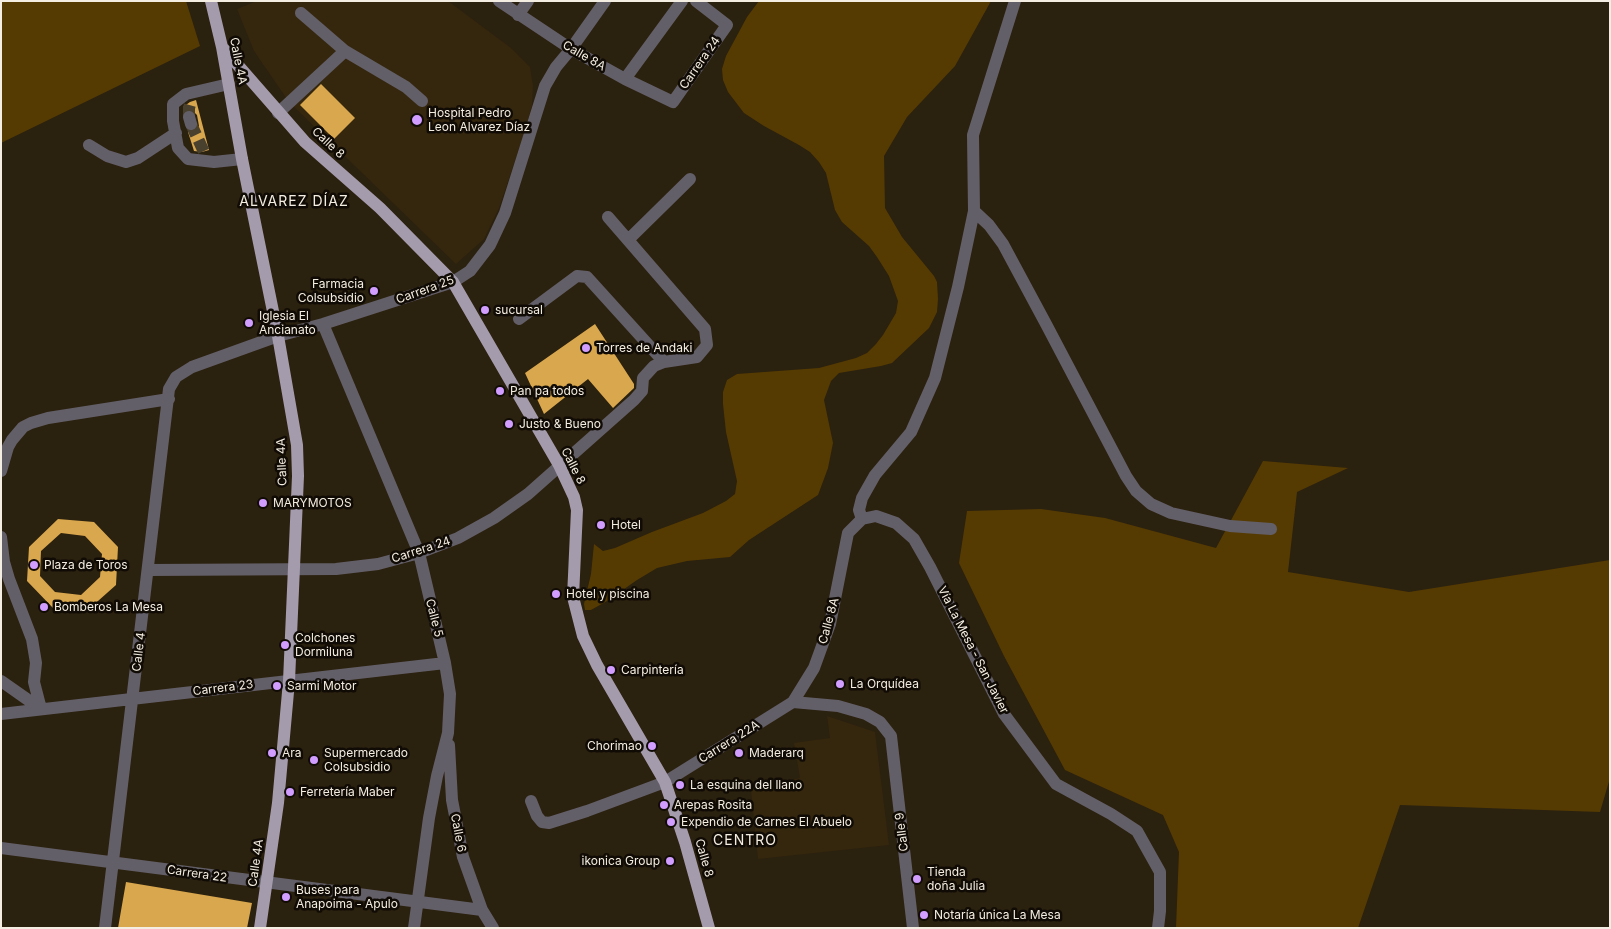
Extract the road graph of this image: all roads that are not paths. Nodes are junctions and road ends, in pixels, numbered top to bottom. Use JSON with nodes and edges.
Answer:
{"nodes":[{"id":1,"x":211,"y":1,"type":"edge"},
{"id":2,"x":499,"y":1,"type":"edge"},
{"id":3,"x":528,"y":1,"type":"edge"},
{"id":4,"x":605,"y":1,"type":"edge"},
{"id":5,"x":682,"y":1,"type":"edge"},
{"id":6,"x":696,"y":1,"type":"edge"},
{"id":7,"x":1015,"y":1,"type":"edge"},
{"id":8,"x":301,"y":14,"type":"dead end"},
{"id":9,"x":518,"y":15,"type":"junction"},
{"id":10,"x":222,"y":48,"type":"junction"},
{"id":11,"x":571,"y":49,"type":"junction"},
{"id":12,"x":345,"y":51,"type":"junction"},
{"id":13,"x":625,"y":79,"type":"junction"},
{"id":14,"x":229,"y":84,"type":"junction"},
{"id":15,"x":200,"y":91,"type":"junction"},
{"id":16,"x":191,"y":101,"type":"tunnel mouth"},
{"id":17,"x":422,"y":101,"type":"dead end"},
{"id":18,"x":673,"y":102,"type":"joint"},
{"id":19,"x":278,"y":113,"type":"junction"},
{"id":20,"x":176,"y":133,"type":"junction"},
{"id":21,"x":89,"y":145,"type":"dead end"},
{"id":22,"x":204,"y":152,"type":"tunnel mouth"},
{"id":23,"x":242,"y":159,"type":"junction"},
{"id":24,"x":214,"y":162,"type":"junction"},
{"id":25,"x":690,"y":179,"type":"dead end"},
{"id":26,"x":974,"y":211,"type":"junction"},
{"id":27,"x":608,"y":217,"type":"dead end"},
{"id":28,"x":629,"y":239,"type":"junction"},
{"id":29,"x":453,"y":282,"type":"junction"},
{"id":30,"x":520,"y":320,"type":"dead end"},
{"id":31,"x":322,"y":324,"type":"junction"},
{"id":32,"x":278,"y":336,"type":"junction"},
{"id":33,"x":664,"y":362,"type":"junction"},
{"id":34,"x":176,"y":377,"type":"joint"},
{"id":35,"x":169,"y":398,"type":"junction"},
{"id":36,"x":559,"y":465,"type":"junction"},
{"id":37,"x":1,"y":472,"type":"edge"},
{"id":38,"x":862,"y":519,"type":"junction"},
{"id":39,"x":1271,"y":529,"type":"dead end"},
{"id":40,"x":1,"y":536,"type":"edge"},
{"id":41,"x":419,"y":553,"type":"junction"},
{"id":42,"x":294,"y":568,"type":"junction"},
{"id":43,"x":148,"y":570,"type":"junction"},
{"id":44,"x":445,"y":663,"type":"junction"},
{"id":45,"x":1,"y":681,"type":"edge"},
{"id":46,"x":289,"y":681,"type":"junction"},
{"id":47,"x":133,"y":699,"type":"junction"},
{"id":48,"x":793,"y":702,"type":"junction"},
{"id":49,"x":41,"y":709,"type":"junction"},
{"id":50,"x":1,"y":714,"type":"edge"},
{"id":51,"x":448,"y":733,"type":"junction"},
{"id":52,"x":665,"y":782,"type":"junction"},
{"id":53,"x":531,"y":801,"type":"dead end"},
{"id":54,"x":1,"y":848,"type":"edge"},
{"id":55,"x":113,"y":862,"type":"junction"},
{"id":56,"x":266,"y":883,"type":"junction"},
{"id":57,"x":418,"y":903,"type":"junction"},
{"id":58,"x":482,"y":910,"type":"junction"},
{"id":59,"x":105,"y":928,"type":"edge"},
{"id":60,"x":260,"y":928,"type":"edge"},
{"id":61,"x":414,"y":928,"type":"edge"},
{"id":62,"x":493,"y":928,"type":"edge"},
{"id":63,"x":709,"y":928,"type":"edge"},
{"id":64,"x":913,"y":928,"type":"edge"},
{"id":65,"x":1158,"y":928,"type":"edge"}],
"edges":[{"from":1,"to":10,"type":"main road","name":"Calle 4A"},
{"from":2,"to":9,"type":"street","name":"Calle 8A"},
{"from":3,"to":9,"type":"street"},
{"from":4,"to":11,"type":"street","name":"Carrera 25"},
{"from":5,"to":13,"type":"street"},
{"from":6,"to":18,"type":"street","name":"Carrera 24"},
{"from":7,"to":26,"type":"street"},
{"from":8,"to":12,"type":"street"},
{"from":9,"to":11,"type":"street","name":"Calle 8A"},
{"from":10,"to":14,"type":"main road","name":"Calle 4A"},
{"from":10,"to":19,"type":"main road","name":"Calle 8"},
{"from":11,"to":13,"type":"street","name":"Calle 8A"},
{"from":11,"to":29,"type":"street","name":"Carrera 25"},
{"from":12,"to":17,"type":"street"},
{"from":12,"to":19,"type":"street"},
{"from":13,"to":18,"type":"street","name":"Calle 8A"},
{"from":14,"to":15,"type":"street"},
{"from":14,"to":23,"type":"main road","name":"Calle 4A"},
{"from":15,"to":16,"type":"street"},
{"from":15,"to":20,"type":"street"},
{"from":19,"to":29,"type":"main road","name":"Calle 8"},
{"from":20,"to":21,"type":"street"},
{"from":20,"to":24,"type":"street"},
{"from":22,"to":24,"type":"street"},
{"from":23,"to":24,"type":"street"},
{"from":23,"to":32,"type":"main road","name":"Calle 4A"},
{"from":25,"to":28,"type":"street"},
{"from":26,"to":38,"type":"street"},
{"from":26,"to":39,"type":"street"},
{"from":27,"to":28,"type":"street"},
{"from":28,"to":33,"type":"street"},
{"from":29,"to":31,"type":"street","name":"Carrera 25"},
{"from":29,"to":36,"type":"main road","name":"Calle 8"},
{"from":30,"to":33,"type":"street"},
{"from":31,"to":32,"type":"street","name":"Carrera 25"},
{"from":31,"to":41,"type":"street","name":"Calle 5"},
{"from":32,"to":34,"type":"street","name":"Carrera 25"},
{"from":32,"to":42,"type":"main road","name":"Calle 4A"},
{"from":33,"to":36,"type":"street","name":"Carrera 24"},
{"from":34,"to":35,"type":"street","name":"Calle 4"},
{"from":35,"to":37,"type":"street"},
{"from":35,"to":43,"type":"street","name":"Calle 4"},
{"from":36,"to":41,"type":"street","name":"Carrera 24"},
{"from":36,"to":52,"type":"main road","name":"Calle 8"},
{"from":38,"to":48,"type":"street","name":"Calle 8A"},
{"from":38,"to":65,"type":"street","name":"Vía La Mesa - San Javier"},
{"from":40,"to":49,"type":"street"},
{"from":41,"to":42,"type":"street","name":"Carrera 24"},
{"from":41,"to":44,"type":"street","name":"Calle 5"},
{"from":42,"to":43,"type":"street","name":"Carrera 24"},
{"from":42,"to":46,"type":"main road","name":"Calle 4A"},
{"from":43,"to":47,"type":"street","name":"Calle 4"},
{"from":44,"to":46,"type":"street","name":"Carrera 23"},
{"from":44,"to":51,"type":"street","name":"Calle 5"},
{"from":45,"to":49,"type":"street"},
{"from":46,"to":47,"type":"street","name":"Carrera 23"},
{"from":46,"to":56,"type":"main road","name":"Calle 4A"},
{"from":47,"to":49,"type":"street","name":"Carrera 23"},
{"from":47,"to":55,"type":"street","name":"Calle 4"},
{"from":48,"to":52,"type":"street","name":"Carrera 22A"},
{"from":48,"to":64,"type":"street","name":"Calle 9"},
{"from":49,"to":50,"type":"street","name":"Carrera 23"},
{"from":51,"to":57,"type":"street","name":"Calle 5"},
{"from":51,"to":58,"type":"street","name":"Calle 6"},
{"from":52,"to":53,"type":"street","name":"Carrera 22A"},
{"from":52,"to":63,"type":"main road","name":"Calle 8"},
{"from":54,"to":55,"type":"street","name":"Carrera 22"},
{"from":55,"to":56,"type":"street","name":"Carrera 22"},
{"from":55,"to":59,"type":"street","name":"Calle 4"},
{"from":56,"to":57,"type":"street","name":"Carrera 22"},
{"from":56,"to":60,"type":"main road","name":"Calle 4A"},
{"from":57,"to":58,"type":"street","name":"Carrera 22"},
{"from":57,"to":61,"type":"street","name":"Calle 5"},
{"from":58,"to":62,"type":"street","name":"Calle 6"}]}
